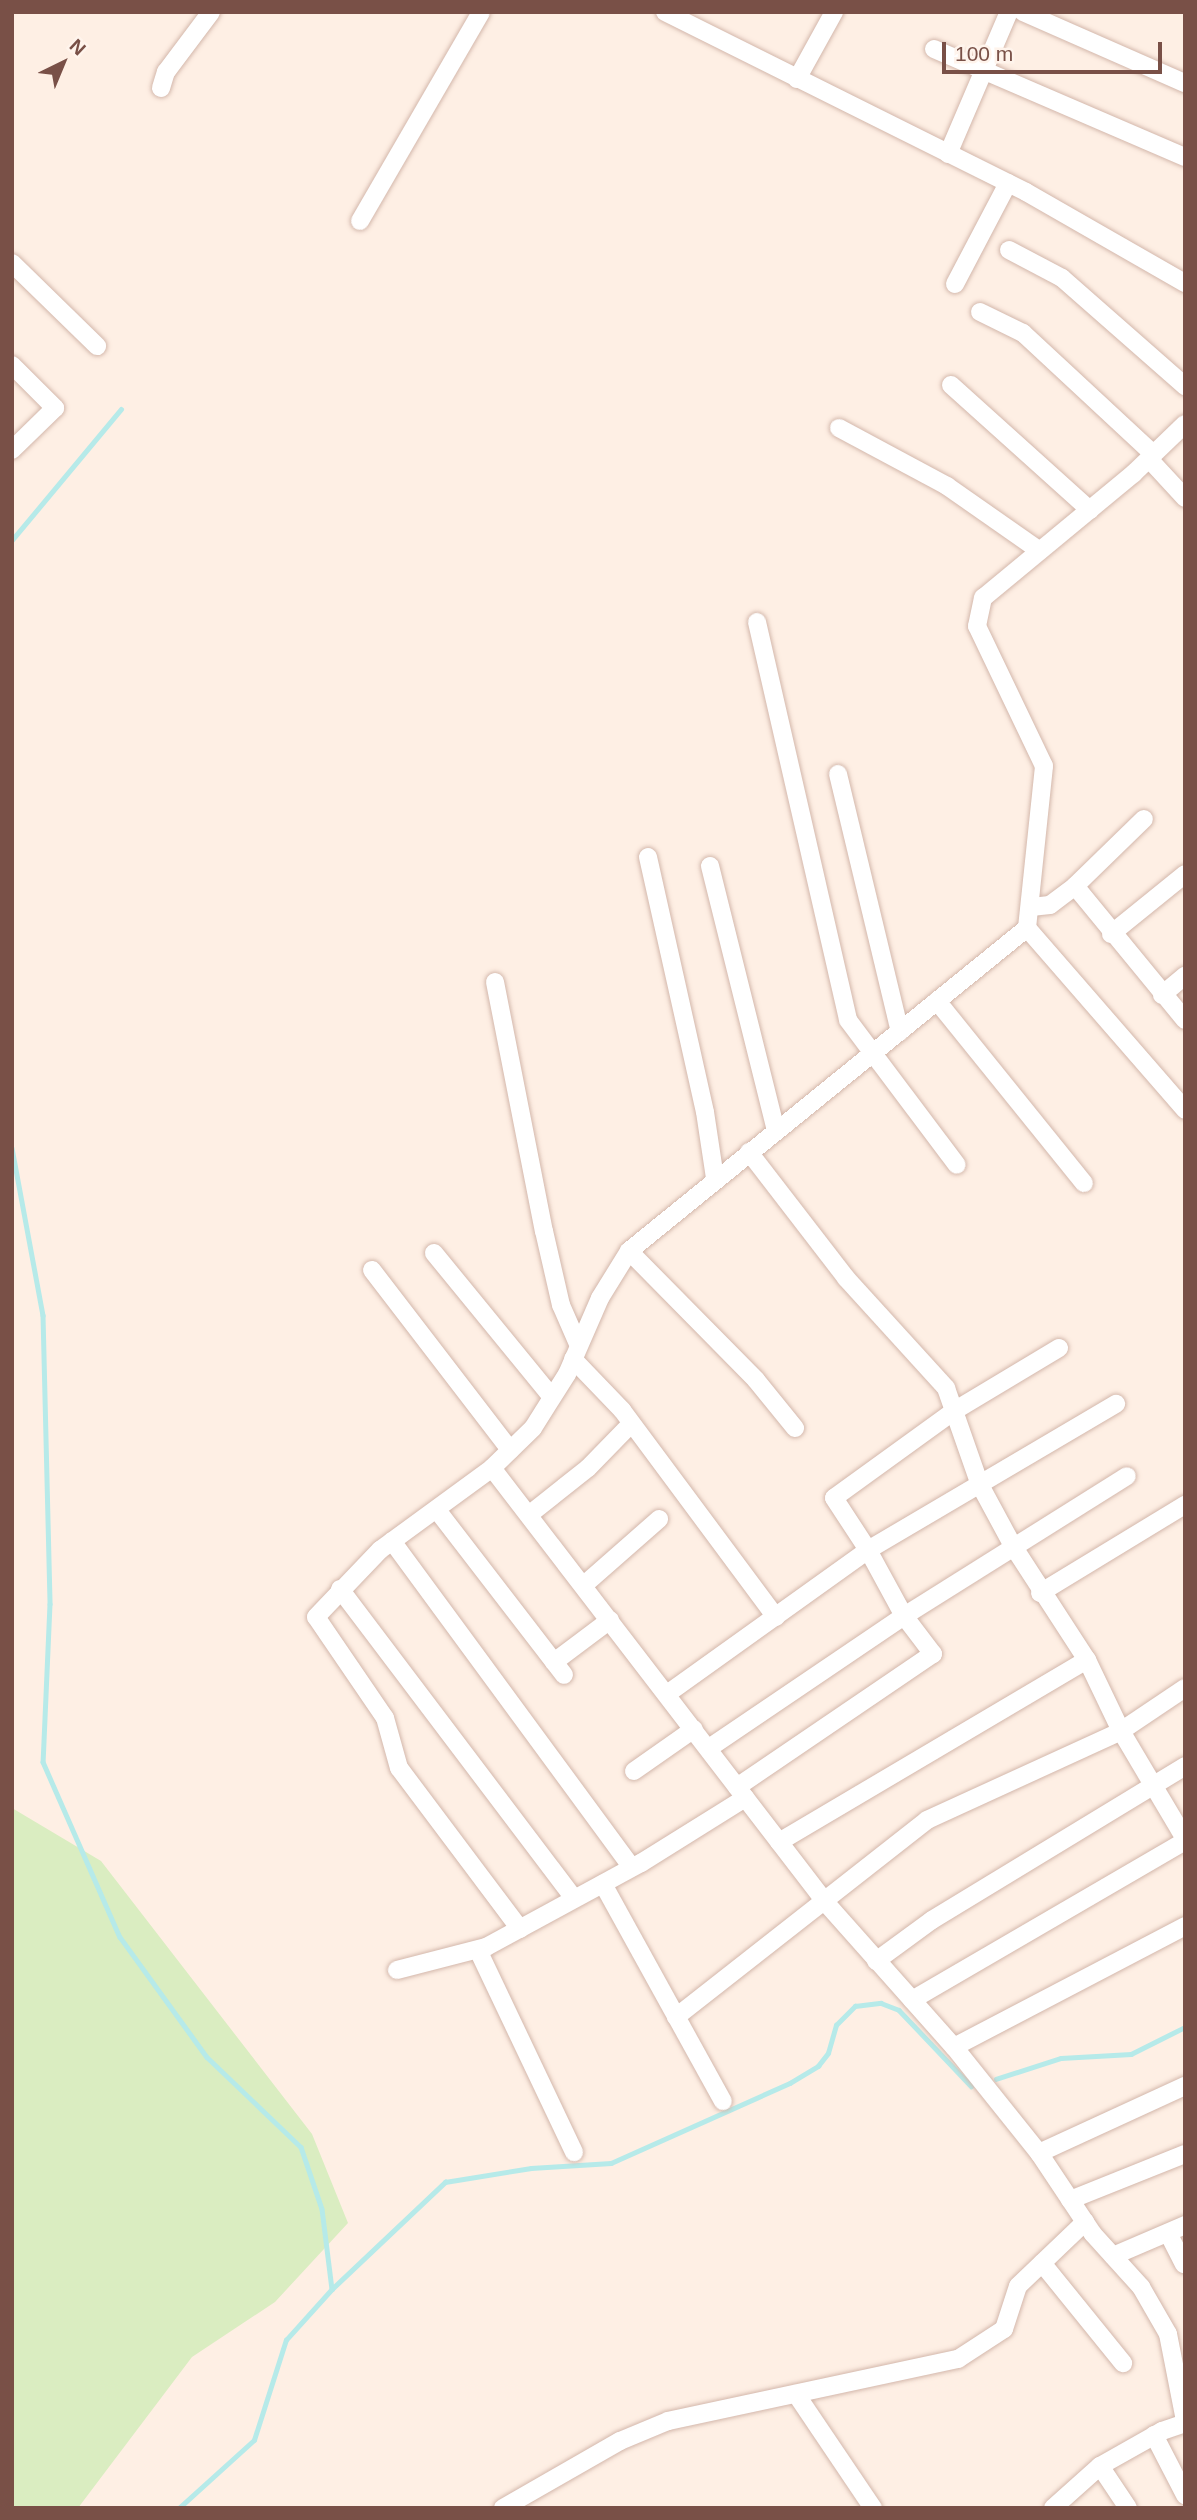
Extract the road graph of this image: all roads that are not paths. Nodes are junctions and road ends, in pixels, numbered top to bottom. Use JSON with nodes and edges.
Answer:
{"nodes":[{"id":1,"x":211,"y":12,"type":"edge"},
{"id":2,"x":481,"y":12,"type":"edge"},
{"id":3,"x":665,"y":12,"type":"edge"},
{"id":4,"x":834,"y":12,"type":"edge"},
{"id":5,"x":1009,"y":12,"type":"edge"},
{"id":6,"x":1023,"y":12,"type":"edge"},
{"id":7,"x":934,"y":48,"type":"dead end"},
{"id":8,"x":985,"y":70,"type":"junction"},
{"id":9,"x":797,"y":79,"type":"junction"},
{"id":10,"x":1185,"y":83,"type":"edge"},
{"id":11,"x":162,"y":88,"type":"dead end"},
{"id":12,"x":948,"y":154,"type":"junction"},
{"id":13,"x":1185,"y":157,"type":"edge"},
{"id":14,"x":1008,"y":183,"type":"junction"},
{"id":15,"x":360,"y":221,"type":"dead end"},
{"id":16,"x":1009,"y":250,"type":"dead end"},
{"id":17,"x":12,"y":263,"type":"edge"},
{"id":18,"x":1185,"y":282,"type":"edge"},
{"id":19,"x":955,"y":284,"type":"dead end"},
{"id":20,"x":980,"y":312,"type":"dead end"},
{"id":21,"x":97,"y":346,"type":"dead end"},
{"id":22,"x":12,"y":365,"type":"edge"},
{"id":23,"x":951,"y":385,"type":"dead end"},
{"id":24,"x":1185,"y":386,"type":"edge"},
{"id":25,"x":1185,"y":425,"type":"edge"},
{"id":26,"x":839,"y":428,"type":"dead end"},
{"id":27,"x":12,"y":450,"type":"edge"},
{"id":28,"x":1151,"y":457,"type":"junction"},
{"id":29,"x":1185,"y":498,"type":"edge"},
{"id":30,"x":1090,"y":510,"type":"junction"},
{"id":31,"x":1040,"y":551,"type":"junction"},
{"id":32,"x":757,"y":622,"type":"dead end"},
{"id":33,"x":838,"y":774,"type":"dead end"},
{"id":34,"x":1144,"y":819,"type":"dead end"},
{"id":35,"x":649,"y":857,"type":"dead end"},
{"id":36,"x":710,"y":866,"type":"dead end"},
{"id":37,"x":1185,"y":874,"type":"edge"},
{"id":38,"x":1074,"y":886,"type":"junction"},
{"id":39,"x":1031,"y":907,"type":"junction"},
{"id":40,"x":1027,"y":928,"type":"junction"},
{"id":41,"x":1111,"y":934,"type":"junction"},
{"id":42,"x":1185,"y":976,"type":"edge"},
{"id":43,"x":495,"y":982,"type":"dead end"},
{"id":44,"x":1162,"y":995,"type":"junction"},
{"id":45,"x":937,"y":1001,"type":"junction"},
{"id":46,"x":1185,"y":1020,"type":"edge"},
{"id":47,"x":900,"y":1032,"type":"junction"},
{"id":48,"x":874,"y":1054,"type":"junction"},
{"id":49,"x":1185,"y":1110,"type":"edge"},
{"id":50,"x":776,"y":1130,"type":"junction"},
{"id":51,"x":749,"y":1152,"type":"junction"},
{"id":52,"x":957,"y":1165,"type":"dead end"},
{"id":53,"x":715,"y":1178,"type":"junction"},
{"id":54,"x":1084,"y":1183,"type":"dead end"},
{"id":55,"x":629,"y":1251,"type":"junction"},
{"id":56,"x":433,"y":1253,"type":"dead end"},
{"id":57,"x":372,"y":1270,"type":"dead end"},
{"id":58,"x":1059,"y":1348,"type":"dead end"},
{"id":59,"x":576,"y":1352,"type":"junction"},
{"id":60,"x":552,"y":1397,"type":"junction"},
{"id":61,"x":1116,"y":1404,"type":"dead end"},
{"id":62,"x":954,"y":1412,"type":"junction"},
{"id":63,"x":630,"y":1425,"type":"junction"},
{"id":64,"x":795,"y":1429,"type":"dead end"},
{"id":65,"x":510,"y":1450,"type":"junction"},
{"id":66,"x":492,"y":1468,"type":"junction"},
{"id":67,"x":1127,"y":1476,"type":"dead end"},
{"id":68,"x":980,"y":1485,"type":"junction"},
{"id":69,"x":1185,"y":1505,"type":"edge"},
{"id":70,"x":437,"y":1510,"type":"junction"},
{"id":71,"x":530,"y":1514,"type":"junction"},
{"id":72,"x":659,"y":1519,"type":"dead end"},
{"id":73,"x":386,"y":1545,"type":"junction"},
{"id":74,"x":1013,"y":1546,"type":"junction"},
{"id":75,"x":868,"y":1550,"type":"junction"},
{"id":76,"x":584,"y":1585,"type":"junction"},
{"id":77,"x":340,"y":1589,"type":"junction"},
{"id":78,"x":1040,"y":1593,"type":"junction"},
{"id":79,"x":904,"y":1616,"type":"junction"},
{"id":80,"x":776,"y":1618,"type":"junction"},
{"id":81,"x":611,"y":1620,"type":"junction"},
{"id":82,"x":1087,"y":1660,"type":"junction"},
{"id":83,"x":1185,"y":1688,"type":"edge"},
{"id":84,"x":667,"y":1694,"type":"junction"},
{"id":85,"x":694,"y":1728,"type":"junction"},
{"id":86,"x":1121,"y":1731,"type":"junction"},
{"id":87,"x":709,"y":1748,"type":"junction"},
{"id":88,"x":1185,"y":1766,"type":"edge"},
{"id":89,"x":634,"y":1770,"type":"dead end"},
{"id":90,"x":1155,"y":1784,"type":"junction"},
{"id":91,"x":741,"y":1793,"type":"junction"},
{"id":92,"x":1185,"y":1840,"type":"edge"},
{"id":93,"x":779,"y":1842,"type":"junction"},
{"id":94,"x":631,"y":1866,"type":"junction"},
{"id":95,"x":604,"y":1884,"type":"junction"},
{"id":96,"x":573,"y":1897,"type":"junction"},
{"id":97,"x":826,"y":1903,"type":"junction"},
{"id":98,"x":1185,"y":1926,"type":"edge"},
{"id":99,"x":520,"y":1928,"type":"junction"},
{"id":100,"x":478,"y":1950,"type":"junction"},
{"id":101,"x":876,"y":1961,"type":"junction"},
{"id":102,"x":397,"y":1970,"type":"dead end"},
{"id":103,"x":912,"y":2000,"type":"junction"},
{"id":104,"x":676,"y":2017,"type":"junction"},
{"id":105,"x":954,"y":2047,"type":"junction"},
{"id":106,"x":1185,"y":2086,"type":"edge"},
{"id":107,"x":723,"y":2101,"type":"dead end"},
{"id":108,"x":574,"y":2152,"type":"dead end"},
{"id":109,"x":1038,"y":2153,"type":"junction"},
{"id":110,"x":1185,"y":2154,"type":"edge"},
{"id":111,"x":1070,"y":2200,"type":"junction"},
{"id":112,"x":1085,"y":2222,"type":"junction"},
{"id":113,"x":1185,"y":2225,"type":"edge"},
{"id":114,"x":1168,"y":2233,"type":"junction"},
{"id":115,"x":1113,"y":2256,"type":"junction"},
{"id":116,"x":1042,"y":2263,"type":"junction"},
{"id":117,"x":1184,"y":2264,"type":"edge"},
{"id":118,"x":1177,"y":2331,"type":"edge"},
{"id":119,"x":1123,"y":2363,"type":"dead end"},
{"id":120,"x":796,"y":2394,"type":"junction"},
{"id":121,"x":1185,"y":2422,"type":"edge"},
{"id":122,"x":1154,"y":2435,"type":"junction"},
{"id":123,"x":1100,"y":2466,"type":"junction"},
{"id":124,"x":1185,"y":2495,"type":"edge"},
{"id":125,"x":503,"y":2508,"type":"edge"},
{"id":126,"x":873,"y":2508,"type":"edge"},
{"id":127,"x":1053,"y":2508,"type":"edge"},
{"id":128,"x":1128,"y":2508,"type":"edge"}],
"edges":[{"from":1,"to":11,"type":"street"},
{"from":2,"to":15,"type":"street"},
{"from":3,"to":9,"type":"street"},
{"from":4,"to":9,"type":"street"},
{"from":5,"to":8,"type":"street"},
{"from":6,"to":10,"type":"street"},
{"from":7,"to":8,"type":"street"},
{"from":8,"to":12,"type":"street"},
{"from":8,"to":13,"type":"street"},
{"from":9,"to":12,"type":"street"},
{"from":12,"to":14,"type":"street"},
{"from":14,"to":18,"type":"street"},
{"from":14,"to":19,"type":"street"},
{"from":16,"to":24,"type":"street"},
{"from":17,"to":21,"type":"street"},
{"from":20,"to":28,"type":"street"},
{"from":22,"to":27,"type":"street"},
{"from":23,"to":30,"type":"street"},
{"from":25,"to":28,"type":"street"},
{"from":26,"to":31,"type":"street"},
{"from":28,"to":29,"type":"street"},
{"from":28,"to":30,"type":"street"},
{"from":30,"to":31,"type":"street"},
{"from":31,"to":39,"type":"street"},
{"from":32,"to":48,"type":"street"},
{"from":33,"to":47,"type":"street"},
{"from":34,"to":38,"type":"street"},
{"from":35,"to":53,"type":"street"},
{"from":36,"to":50,"type":"street"},
{"from":37,"to":41,"type":"street"},
{"from":38,"to":39,"type":"street"},
{"from":38,"to":41,"type":"street"},
{"from":39,"to":40,"type":"street"},
{"from":40,"to":45,"type":"street"},
{"from":40,"to":49,"type":"street"},
{"from":41,"to":44,"type":"street"},
{"from":42,"to":44,"type":"street"},
{"from":43,"to":59,"type":"street"},
{"from":44,"to":46,"type":"street"},
{"from":45,"to":47,"type":"street"},
{"from":45,"to":54,"type":"street"},
{"from":47,"to":48,"type":"street"},
{"from":48,"to":50,"type":"street"},
{"from":48,"to":52,"type":"street"},
{"from":50,"to":51,"type":"street"},
{"from":51,"to":53,"type":"street"},
{"from":51,"to":62,"type":"street"},
{"from":53,"to":55,"type":"street"},
{"from":55,"to":59,"type":"street"},
{"from":55,"to":64,"type":"street"},
{"from":56,"to":60,"type":"street"},
{"from":57,"to":65,"type":"street"},
{"from":58,"to":62,"type":"street"},
{"from":59,"to":60,"type":"street"},
{"from":59,"to":63,"type":"street"},
{"from":60,"to":65,"type":"street"},
{"from":61,"to":68,"type":"street"},
{"from":62,"to":68,"type":"street"},
{"from":62,"to":75,"type":"street"},
{"from":63,"to":71,"type":"street"},
{"from":63,"to":80,"type":"street"},
{"from":65,"to":66,"type":"street"},
{"from":66,"to":70,"type":"street"},
{"from":66,"to":71,"type":"street"},
{"from":67,"to":74,"type":"street"},
{"from":68,"to":74,"type":"street"},
{"from":68,"to":75,"type":"street"},
{"from":69,"to":78,"type":"street"},
{"from":70,"to":73,"type":"street"},
{"from":70,"to":81,"type":"street"},
{"from":71,"to":76,"type":"street"},
{"from":72,"to":76,"type":"street"},
{"from":73,"to":77,"type":"street"},
{"from":73,"to":94,"type":"street"},
{"from":74,"to":78,"type":"street"},
{"from":74,"to":79,"type":"street"},
{"from":75,"to":79,"type":"street"},
{"from":75,"to":80,"type":"street"},
{"from":76,"to":81,"type":"street"},
{"from":77,"to":96,"type":"street"},
{"from":77,"to":99,"type":"street"},
{"from":78,"to":82,"type":"street"},
{"from":79,"to":87,"type":"street"},
{"from":79,"to":91,"type":"street"},
{"from":80,"to":84,"type":"street"},
{"from":81,"to":84,"type":"street"},
{"from":82,"to":86,"type":"street"},
{"from":82,"to":93,"type":"street"},
{"from":83,"to":86,"type":"street"},
{"from":84,"to":85,"type":"street"},
{"from":85,"to":87,"type":"street"},
{"from":85,"to":89,"type":"street"},
{"from":86,"to":90,"type":"street"},
{"from":86,"to":97,"type":"street"},
{"from":87,"to":91,"type":"street"},
{"from":88,"to":90,"type":"street"},
{"from":90,"to":92,"type":"street"},
{"from":90,"to":101,"type":"street"},
{"from":91,"to":93,"type":"street"},
{"from":91,"to":94,"type":"street"},
{"from":92,"to":103,"type":"street"},
{"from":93,"to":97,"type":"street"},
{"from":94,"to":95,"type":"street"},
{"from":95,"to":96,"type":"street"},
{"from":95,"to":104,"type":"street"},
{"from":96,"to":99,"type":"street"},
{"from":97,"to":101,"type":"street"},
{"from":97,"to":104,"type":"street"},
{"from":98,"to":105,"type":"street"},
{"from":99,"to":100,"type":"street"},
{"from":100,"to":102,"type":"street"},
{"from":100,"to":108,"type":"street"},
{"from":101,"to":103,"type":"street"},
{"from":103,"to":105,"type":"street"},
{"from":104,"to":107,"type":"street"},
{"from":105,"to":109,"type":"street"},
{"from":106,"to":109,"type":"street"},
{"from":109,"to":111,"type":"street"},
{"from":110,"to":111,"type":"street"},
{"from":111,"to":112,"type":"street"},
{"from":112,"to":115,"type":"street"},
{"from":112,"to":116,"type":"street"},
{"from":113,"to":114,"type":"street"},
{"from":114,"to":115,"type":"street"},
{"from":114,"to":117,"type":"street"},
{"from":115,"to":118,"type":"street"},
{"from":116,"to":119,"type":"street"},
{"from":116,"to":120,"type":"street"},
{"from":118,"to":121,"type":"street"},
{"from":120,"to":125,"type":"street"},
{"from":120,"to":126,"type":"street"},
{"from":121,"to":122,"type":"street"},
{"from":122,"to":123,"type":"street"},
{"from":122,"to":124,"type":"street"},
{"from":123,"to":127,"type":"street"},
{"from":123,"to":128,"type":"street"}]}
